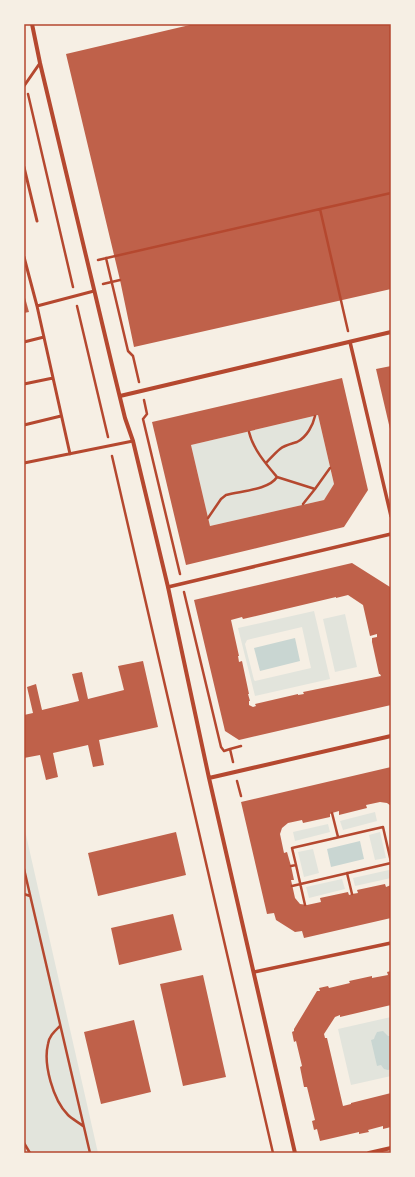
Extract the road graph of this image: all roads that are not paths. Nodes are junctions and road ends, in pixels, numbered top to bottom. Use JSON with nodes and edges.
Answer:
{"nodes":[{"id":1,"x":32,"y":24,"type":"edge"},
{"id":2,"x":40,"y":63,"type":"junction"},
{"id":3,"x":25,"y":85,"type":"edge"},
{"id":4,"x":24,"y":168,"type":"edge"},
{"id":5,"x":37,"y":221,"type":"dead end"},
{"id":6,"x":24,"y":259,"type":"edge"},
{"id":7,"x":94,"y":291,"type":"junction"},
{"id":8,"x":37,"y":306,"type":"junction"},
{"id":9,"x":391,"y":332,"type":"edge"},
{"id":10,"x":44,"y":337,"type":"junction"},
{"id":11,"x":24,"y":342,"type":"edge"},
{"id":12,"x":350,"y":342,"type":"junction"},
{"id":13,"x":52,"y":378,"type":"junction"},
{"id":14,"x":24,"y":384,"type":"edge"},
{"id":15,"x":120,"y":396,"type":"junction"},
{"id":16,"x":61,"y":416,"type":"junction"},
{"id":17,"x":24,"y":425,"type":"edge"},
{"id":18,"x":133,"y":441,"type":"junction"},
{"id":19,"x":70,"y":454,"type":"junction"},
{"id":20,"x":24,"y":463,"type":"edge"},
{"id":21,"x":391,"y":516,"type":"edge"},
{"id":22,"x":391,"y":534,"type":"edge"},
{"id":23,"x":168,"y":587,"type":"junction"},
{"id":24,"x":391,"y":736,"type":"edge"},
{"id":25,"x":209,"y":778,"type":"junction"},
{"id":26,"x":391,"y":943,"type":"edge"},
{"id":27,"x":254,"y":972,"type":"junction"},
{"id":28,"x":391,"y":1148,"type":"edge"},
{"id":29,"x":295,"y":1153,"type":"edge"},
{"id":30,"x":368,"y":1153,"type":"edge"}],
"edges":[{"from":1,"to":2,"type":"street"},
{"from":2,"to":3,"type":"lane"},
{"from":2,"to":7,"type":"street"},
{"from":4,"to":5,"type":"lane"},
{"from":6,"to":8,"type":"lane"},
{"from":7,"to":8,"type":"lane"},
{"from":7,"to":15,"type":"street"},
{"from":8,"to":10,"type":"lane"},
{"from":9,"to":12,"type":"street"},
{"from":10,"to":11,"type":"lane"},
{"from":10,"to":13,"type":"lane"},
{"from":12,"to":15,"type":"street"},
{"from":12,"to":21,"type":"street"},
{"from":13,"to":14,"type":"lane"},
{"from":13,"to":16,"type":"lane"},
{"from":15,"to":18,"type":"street"},
{"from":16,"to":17,"type":"lane"},
{"from":16,"to":19,"type":"lane"},
{"from":18,"to":19,"type":"lane"},
{"from":18,"to":23,"type":"street"},
{"from":19,"to":20,"type":"lane"},
{"from":22,"to":23,"type":"street"},
{"from":23,"to":25,"type":"street"},
{"from":24,"to":25,"type":"street"},
{"from":25,"to":27,"type":"street"},
{"from":26,"to":27,"type":"street"},
{"from":27,"to":29,"type":"street"},
{"from":28,"to":30,"type":"street"}]}
